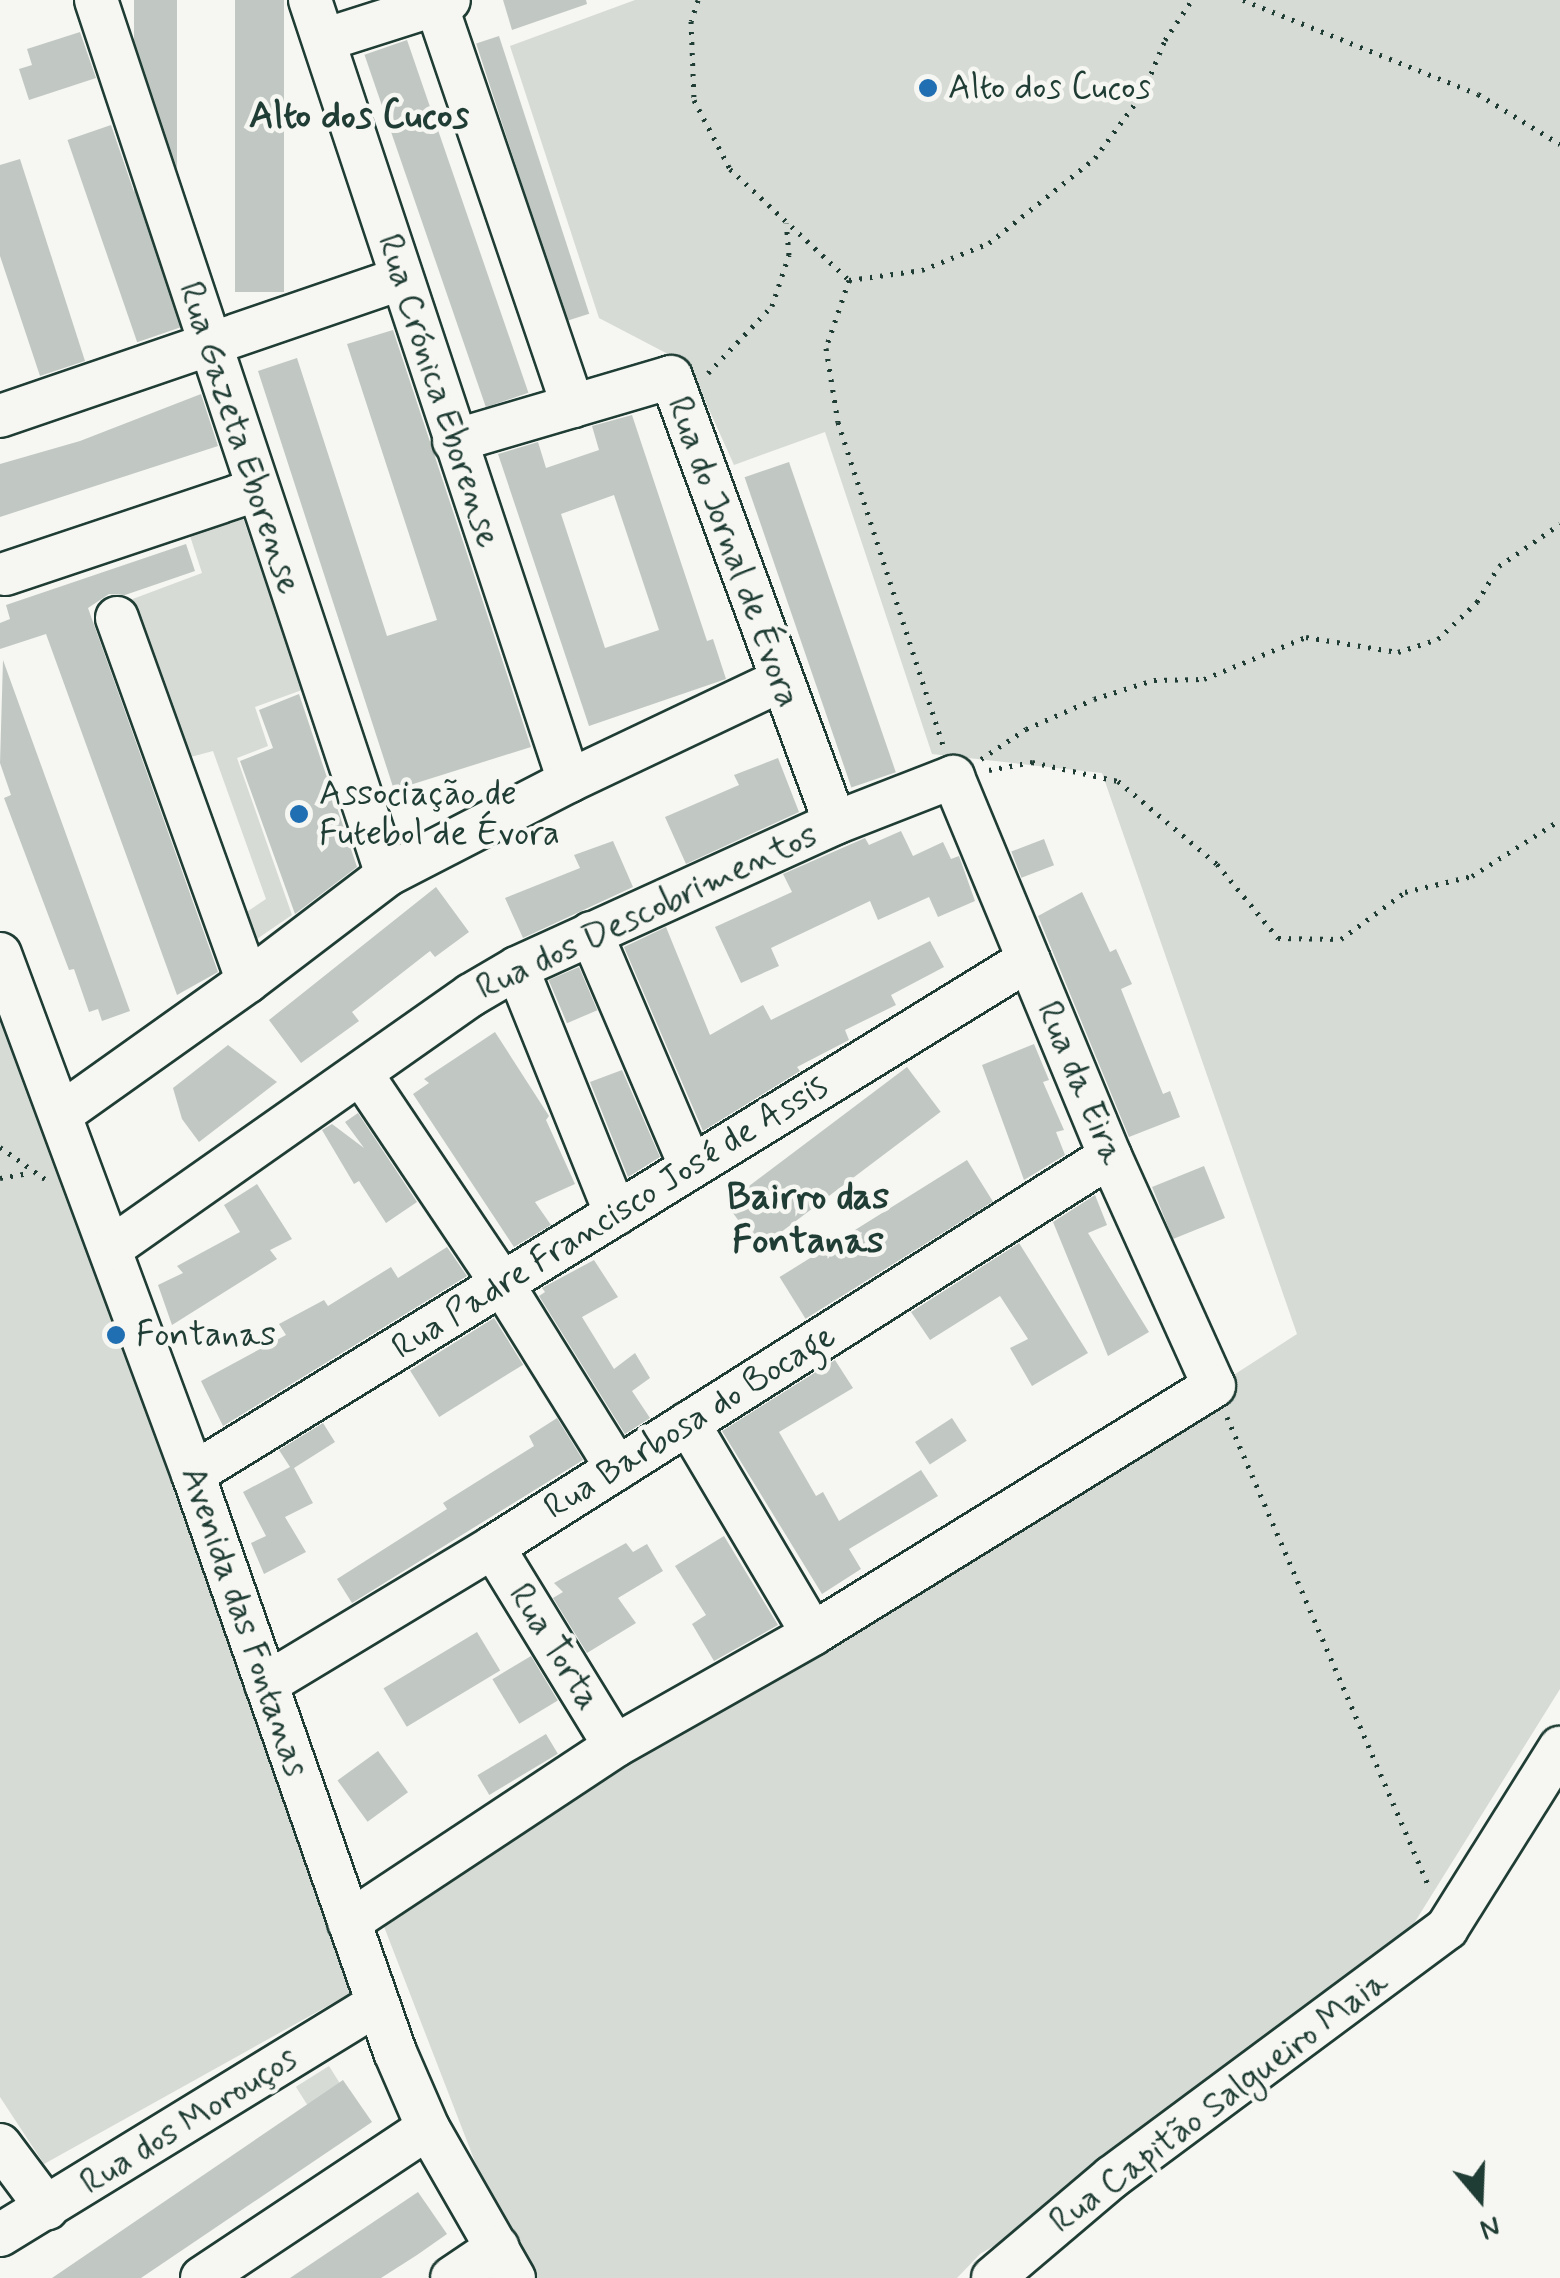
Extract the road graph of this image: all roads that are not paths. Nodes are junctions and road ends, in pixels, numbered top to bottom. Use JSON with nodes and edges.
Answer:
{"nodes":[{"id":1,"x":96,"y":0,"type":"edge"},
{"id":2,"x":310,"y":0,"type":"edge"},
{"id":3,"x":443,"y":2,"type":"edge"},
{"id":4,"x":324,"y":40,"type":"junction"},
{"id":5,"x":400,"y":279,"type":"junction"},
{"id":6,"x":207,"y":344,"type":"junction"},
{"id":7,"x":573,"y":406,"type":"junction"},
{"id":8,"x":0,"y":416,"type":"edge"},
{"id":9,"x":454,"y":441,"type":"junction"},
{"id":10,"x":256,"y":490,"type":"junction"},
{"id":11,"x":6,"y":574,"type":"dead end"},
{"id":12,"x":117,"y":618,"type":"dead end"},
{"id":13,"x":780,"y":681,"type":"junction"},
{"id":14,"x":953,"y":777,"type":"joint"},
{"id":15,"x":568,"y":781,"type":"junction"},
{"id":16,"x":835,"y":824,"type":"junction"},
{"id":17,"x":386,"y":875,"type":"junction"},
{"id":18,"x":591,"y":933,"type":"junction"},
{"id":19,"x":0,"y":954,"type":"edge"},
{"id":20,"x":1028,"y":960,"type":"junction"},
{"id":21,"x":517,"y":968,"type":"junction"},
{"id":22,"x":248,"y":981,"type":"junction"},
{"id":23,"x":362,"y":1075,"type":"junction"},
{"id":24,"x":61,"y":1114,"type":"junction"},
{"id":25,"x":1110,"y":1156,"type":"junction"},
{"id":26,"x":691,"y":1166,"type":"junction"},
{"id":27,"x":616,"y":1214,"type":"junction"},
{"id":28,"x":111,"y":1248,"type":"junction"},
{"id":29,"x":503,"y":1285,"type":"junction"},
{"id":30,"x":688,"y":1423,"type":"junction"},
{"id":31,"x":617,"y":1468,"type":"junction"},
{"id":32,"x":192,"y":1474,"type":"junction"},
{"id":33,"x":493,"y":1547,"type":"junction"},
{"id":34,"x":813,"y":1634,"type":"junction"},
{"id":35,"x":266,"y":1684,"type":"junction"},
{"id":36,"x":615,"y":1746,"type":"junction"},
{"id":37,"x":1560,"y":1748,"type":"edge"},
{"id":38,"x":349,"y":1922,"type":"junction"},
{"id":39,"x":377,"y":2004,"type":"junction"},
{"id":40,"x":428,"y":2128,"type":"junction"},
{"id":41,"x":0,"y":2146,"type":"edge"},
{"id":42,"x":48,"y":2208,"type":"junction"},
{"id":43,"x":0,"y":2235,"type":"edge"},
{"id":44,"x":506,"y":2263,"type":"edge"},
{"id":45,"x":202,"y":2278,"type":"edge"},
{"id":46,"x":452,"y":2278,"type":"edge"},
{"id":47,"x":993,"y":2278,"type":"edge"}],
"edges":[{"from":1,"to":6,"type":"street","name":"Rua Gazeta Eborense"},
{"from":2,"to":4,"type":"street","name":"Rua Crónica Eborense"},
{"from":3,"to":4,"type":"street"},
{"from":3,"to":7,"type":"street"},
{"from":4,"to":5,"type":"street","name":"Rua Crónica Eborense"},
{"from":5,"to":6,"type":"street"},
{"from":5,"to":9,"type":"street","name":"Rua Crónica Eborense"},
{"from":6,"to":8,"type":"street"},
{"from":6,"to":10,"type":"street","name":"Rua Gazeta Eborense"},
{"from":7,"to":9,"type":"street","name":"Rua do Jornal de Évora"},
{"from":7,"to":13,"type":"street","name":"Rua do Jornal de Évora"},
{"from":9,"to":15,"type":"street","name":"Rua Crónica Eborense"},
{"from":10,"to":11,"type":"street"},
{"from":10,"to":17,"type":"street","name":"Rua Gazeta Eborense"},
{"from":12,"to":22,"type":"street"},
{"from":13,"to":15,"type":"street"},
{"from":13,"to":16,"type":"street","name":"Rua do Jornal de Évora"},
{"from":14,"to":16,"type":"street","name":"Rua dos Descobrimentos"},
{"from":14,"to":20,"type":"street","name":"Rua da Eira"},
{"from":15,"to":17,"type":"street"},
{"from":16,"to":18,"type":"street","name":"Rua dos Descobrimentos"},
{"from":17,"to":22,"type":"street"},
{"from":18,"to":21,"type":"street","name":"Rua dos Descobrimentos"},
{"from":18,"to":26,"type":"street"},
{"from":19,"to":24,"type":"street","name":"Avenida das Fontanas"},
{"from":20,"to":25,"type":"street","name":"Rua da Eira"},
{"from":20,"to":26,"type":"street","name":"Rua Padre Francisco José de Assis"},
{"from":21,"to":23,"type":"street","name":"Rua dos Descobrimentos"},
{"from":21,"to":27,"type":"street"},
{"from":22,"to":24,"type":"street"},
{"from":23,"to":28,"type":"street","name":"Rua dos Descobrimentos"},
{"from":23,"to":29,"type":"street"},
{"from":24,"to":28,"type":"street","name":"Avenida das Fontanas"},
{"from":25,"to":30,"type":"street","name":"Rua Barbosa do Bocage"},
{"from":25,"to":34,"type":"street","name":"Rua da Eira"},
{"from":26,"to":27,"type":"street","name":"Rua Padre Francisco José de Assis"},
{"from":27,"to":29,"type":"street","name":"Rua Padre Francisco José de Assis"},
{"from":28,"to":32,"type":"street","name":"Avenida das Fontanas"},
{"from":29,"to":31,"type":"street"},
{"from":29,"to":32,"type":"street","name":"Rua Padre Francisco José de Assis"},
{"from":30,"to":31,"type":"street","name":"Rua Barbosa do Bocage"},
{"from":30,"to":34,"type":"street"},
{"from":31,"to":33,"type":"street","name":"Rua Barbosa do Bocage"},
{"from":32,"to":35,"type":"street","name":"Avenida das Fontanas"},
{"from":33,"to":35,"type":"street","name":"Rua Barbosa do Bocage"},
{"from":33,"to":36,"type":"street","name":"Rua Torta"},
{"from":34,"to":36,"type":"street"},
{"from":35,"to":38,"type":"street","name":"Avenida das Fontanas"},
{"from":36,"to":38,"type":"street"},
{"from":37,"to":47,"type":"street","name":"Rua Capitão Salgueiro Maia"},
{"from":38,"to":39,"type":"street","name":"Avenida das Fontanas"},
{"from":39,"to":40,"type":"street","name":"Avenida das Fontanas"},
{"from":39,"to":42,"type":"street","name":"Rua dos Morouços"},
{"from":40,"to":44,"type":"street","name":"Avenida das Fontanas"},
{"from":40,"to":45,"type":"street"},
{"from":41,"to":42,"type":"street"},
{"from":42,"to":43,"type":"street","name":"Rua dos Morouços"},
{"from":44,"to":46,"type":"street"}]}
